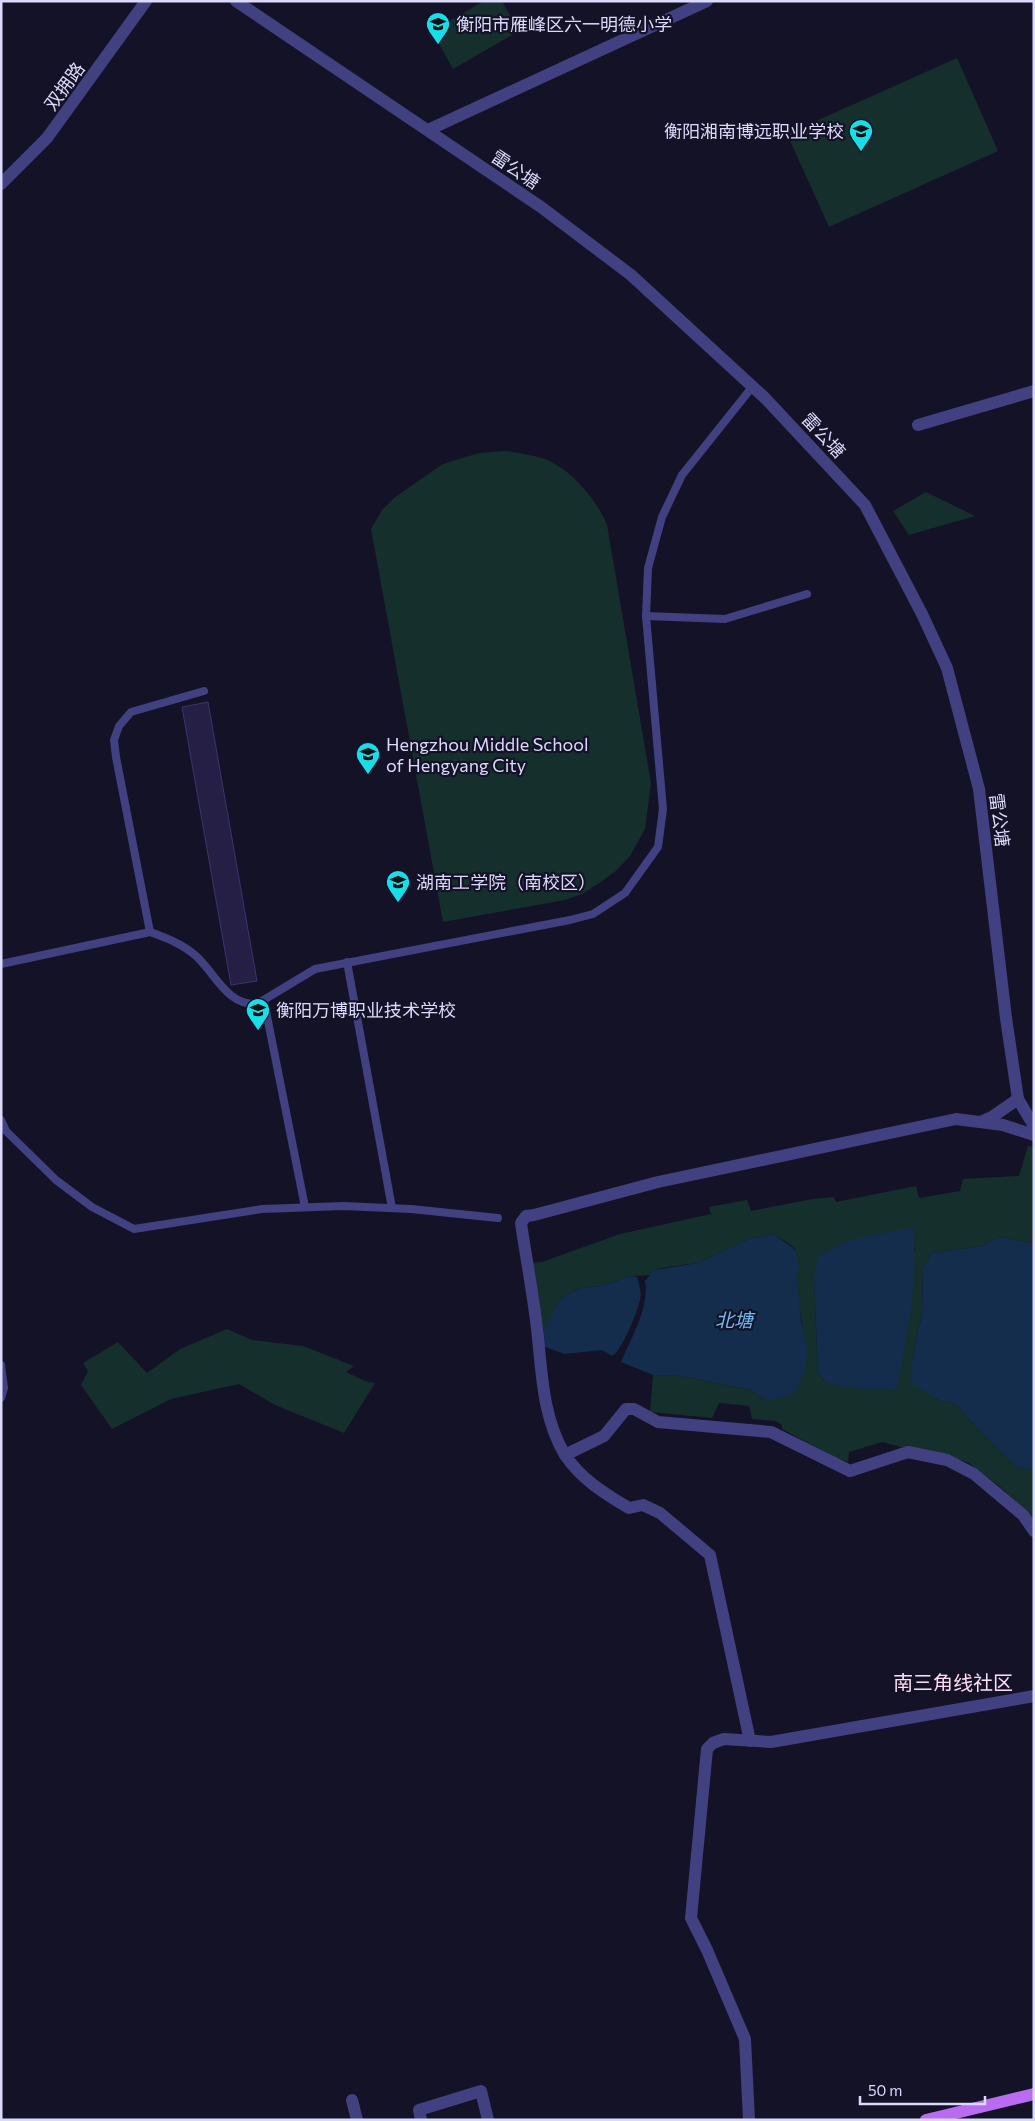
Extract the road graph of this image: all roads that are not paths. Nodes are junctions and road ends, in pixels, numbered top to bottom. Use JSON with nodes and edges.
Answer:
{"nodes":[{"id":1,"x":146,"y":1,"type":"edge"},
{"id":2,"x":236,"y":1,"type":"edge"},
{"id":3,"x":707,"y":1,"type":"edge"},
{"id":4,"x":428,"y":130,"type":"junction"},
{"id":5,"x":1,"y":184,"type":"edge"},
{"id":6,"x":753,"y":386,"type":"junction"},
{"id":7,"x":1034,"y":391,"type":"edge"},
{"id":8,"x":918,"y":425,"type":"dead end"},
{"id":9,"x":807,"y":594,"type":"dead end"},
{"id":10,"x":646,"y":616,"type":"junction"},
{"id":11,"x":204,"y":691,"type":"dead end"},
{"id":12,"x":150,"y":932,"type":"junction"},
{"id":13,"x":348,"y":962,"type":"junction"},
{"id":14,"x":1,"y":964,"type":"edge"},
{"id":15,"x":264,"y":1001,"type":"junction"},
{"id":16,"x":1018,"y":1099,"type":"junction"},
{"id":17,"x":1,"y":1120,"type":"edge"},
{"id":18,"x":980,"y":1122,"type":"junction"},
{"id":19,"x":1034,"y":1126,"type":"edge"},
{"id":20,"x":1034,"y":1135,"type":"edge"},
{"id":21,"x":305,"y":1207,"type":"junction"},
{"id":22,"x":392,"y":1208,"type":"junction"},
{"id":23,"x":498,"y":1218,"type":"dead end"},
{"id":24,"x":1,"y":1366,"type":"edge"},
{"id":25,"x":1,"y":1398,"type":"edge"},
{"id":26,"x":565,"y":1455,"type":"junction"},
{"id":27,"x":1034,"y":1531,"type":"edge"},
{"id":28,"x":1034,"y":1696,"type":"edge"},
{"id":29,"x":750,"y":1741,"type":"junction"},
{"id":30,"x":1034,"y":2094,"type":"edge"},
{"id":31,"x":352,"y":2100,"type":"dead end"},
{"id":32,"x":357,"y":2120,"type":"edge"},
{"id":33,"x":421,"y":2120,"type":"edge"},
{"id":34,"x":488,"y":2120,"type":"edge"},
{"id":35,"x":749,"y":2120,"type":"edge"},
{"id":36,"x":926,"y":2120,"type":"edge"}],
"edges":[{"from":1,"to":5,"type":"street","name":"双拥路"},
{"from":2,"to":4,"type":"street","name":"雷公塘"},
{"from":3,"to":4,"type":"street"},
{"from":4,"to":6,"type":"street","name":"雷公塘"},
{"from":6,"to":10,"type":"lane"},
{"from":6,"to":16,"type":"street","name":"雷公塘"},
{"from":7,"to":8,"type":"street"},
{"from":9,"to":10,"type":"lane"},
{"from":10,"to":13,"type":"lane"},
{"from":11,"to":12,"type":"lane"},
{"from":12,"to":14,"type":"lane"},
{"from":12,"to":15,"type":"lane"},
{"from":13,"to":15,"type":"lane"},
{"from":13,"to":22,"type":"lane"},
{"from":15,"to":21,"type":"lane"},
{"from":16,"to":18,"type":"street"},
{"from":16,"to":19,"type":"street","name":"雷公塘"},
{"from":17,"to":21,"type":"lane"},
{"from":18,"to":20,"type":"street"},
{"from":18,"to":26,"type":"street"},
{"from":21,"to":22,"type":"lane"},
{"from":22,"to":23,"type":"lane"},
{"from":24,"to":25,"type":"lane"},
{"from":26,"to":27,"type":"street"},
{"from":26,"to":29,"type":"street"},
{"from":28,"to":29,"type":"street"},
{"from":29,"to":35,"type":"street"},
{"from":30,"to":36,"type":"main road"},
{"from":31,"to":32,"type":"street"},
{"from":33,"to":34,"type":"street"}]}
